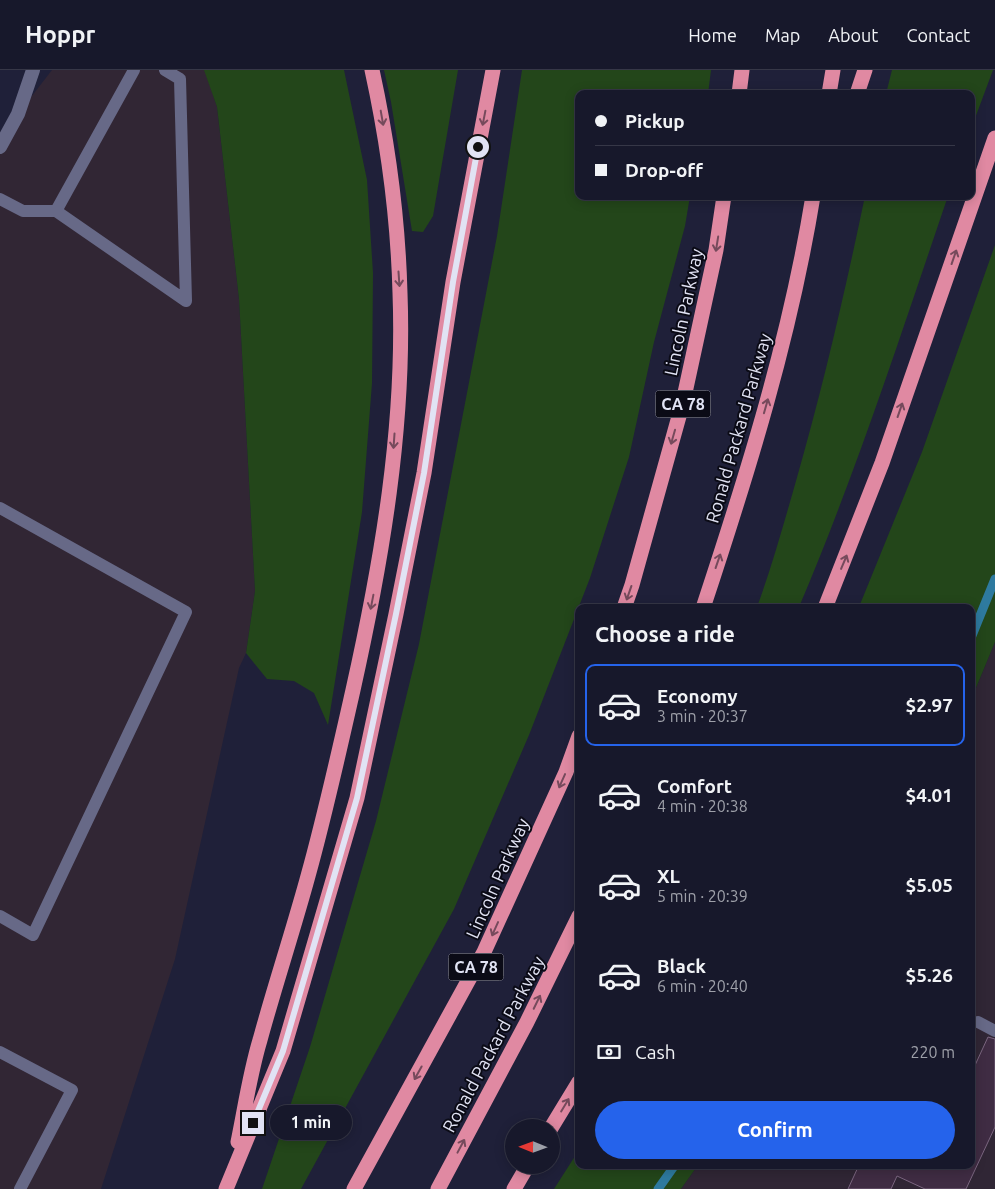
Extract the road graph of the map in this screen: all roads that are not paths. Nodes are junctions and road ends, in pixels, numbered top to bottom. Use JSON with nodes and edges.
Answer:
{"nodes":[{"id":1,"x":33,"y":70,"type":"edge"},
{"id":2,"x":134,"y":70,"type":"edge"},
{"id":3,"x":165,"y":70,"type":"edge"},
{"id":4,"x":372,"y":70,"type":"edge"},
{"id":5,"x":492,"y":70,"type":"edge"},
{"id":6,"x":742,"y":70,"type":"edge"},
{"id":7,"x":833,"y":70,"type":"edge"},
{"id":8,"x":865,"y":70,"type":"edge"},
{"id":9,"x":740,"y":90,"type":"edge"},
{"id":10,"x":830,"y":90,"type":"edge"},
{"id":11,"x":858,"y":90,"type":"edge"},
{"id":12,"x":995,"y":138,"type":"edge"},
{"id":13,"x":0,"y":147,"type":"edge"},
{"id":14,"x":975,"y":196,"type":"edge"},
{"id":15,"x":0,"y":199,"type":"edge"},
{"id":16,"x":723,"y":200,"type":"edge"},
{"id":17,"x":812,"y":200,"type":"edge"},
{"id":18,"x":822,"y":200,"type":"edge"},
{"id":19,"x":973,"y":200,"type":"edge"},
{"id":20,"x":56,"y":211,"type":"junction"},
{"id":21,"x":803,"y":256,"type":"junction"},
{"id":22,"x":0,"y":508,"type":"edge"},
{"id":23,"x":625,"y":604,"type":"edge"},
{"id":24,"x":704,"y":604,"type":"edge"},
{"id":25,"x":827,"y":604,"type":"edge"},
{"id":26,"x":575,"y":747,"type":"edge"},
{"id":27,"x":0,"y":916,"type":"edge"},
{"id":28,"x":575,"y":924,"type":"edge"},
{"id":29,"x":978,"y":1022,"type":"dead end"},
{"id":30,"x":995,"y":1031,"type":"edge"},
{"id":31,"x":0,"y":1052,"type":"edge"},
{"id":32,"x":575,"y":1089,"type":"edge"},
{"id":33,"x":556,"y":1119,"type":"edge"},
{"id":34,"x":523,"y":1174,"type":"edge"},
{"id":35,"x":228,"y":1183,"type":"edge"},
{"id":36,"x":20,"y":1189,"type":"edge"},
{"id":37,"x":354,"y":1189,"type":"edge"},
{"id":38,"x":438,"y":1189,"type":"edge"},
{"id":39,"x":514,"y":1189,"type":"edge"}],
"edges":[{"from":1,"to":13,"type":"street"},
{"from":2,"to":20,"type":"lane"},
{"from":3,"to":20,"type":"lane"},
{"from":4,"to":35,"type":"highway","one_way":true},
{"from":5,"to":35,"type":"highway","one_way":true},
{"from":6,"to":9,"type":"highway"},
{"from":7,"to":10,"type":"highway"},
{"from":8,"to":11,"type":"highway"},
{"from":14,"to":12,"type":"highway","one_way":true},
{"from":15,"to":20,"type":"lane"},
{"from":16,"to":23,"type":"highway","name":"Lincoln Parkway","number":"CA 78","one_way":true},
{"from":17,"to":21,"type":"highway"},
{"from":18,"to":21,"type":"highway"},
{"from":25,"to":19,"type":"highway","one_way":true},
{"from":24,"to":21,"type":"highway","name":"Ronald Packard Parkway","one_way":true},
{"from":22,"to":27,"type":"lane"},
{"from":26,"to":37,"type":"highway","name":"Lincoln Parkway","number":"CA 78","one_way":true},
{"from":38,"to":28,"type":"highway","name":"Ronald Packard Parkway","one_way":true},
{"from":29,"to":30,"type":"lane"},
{"from":31,"to":36,"type":"lane"},
{"from":33,"to":32,"type":"highway","one_way":true},
{"from":34,"to":39,"type":"highway"}]}
